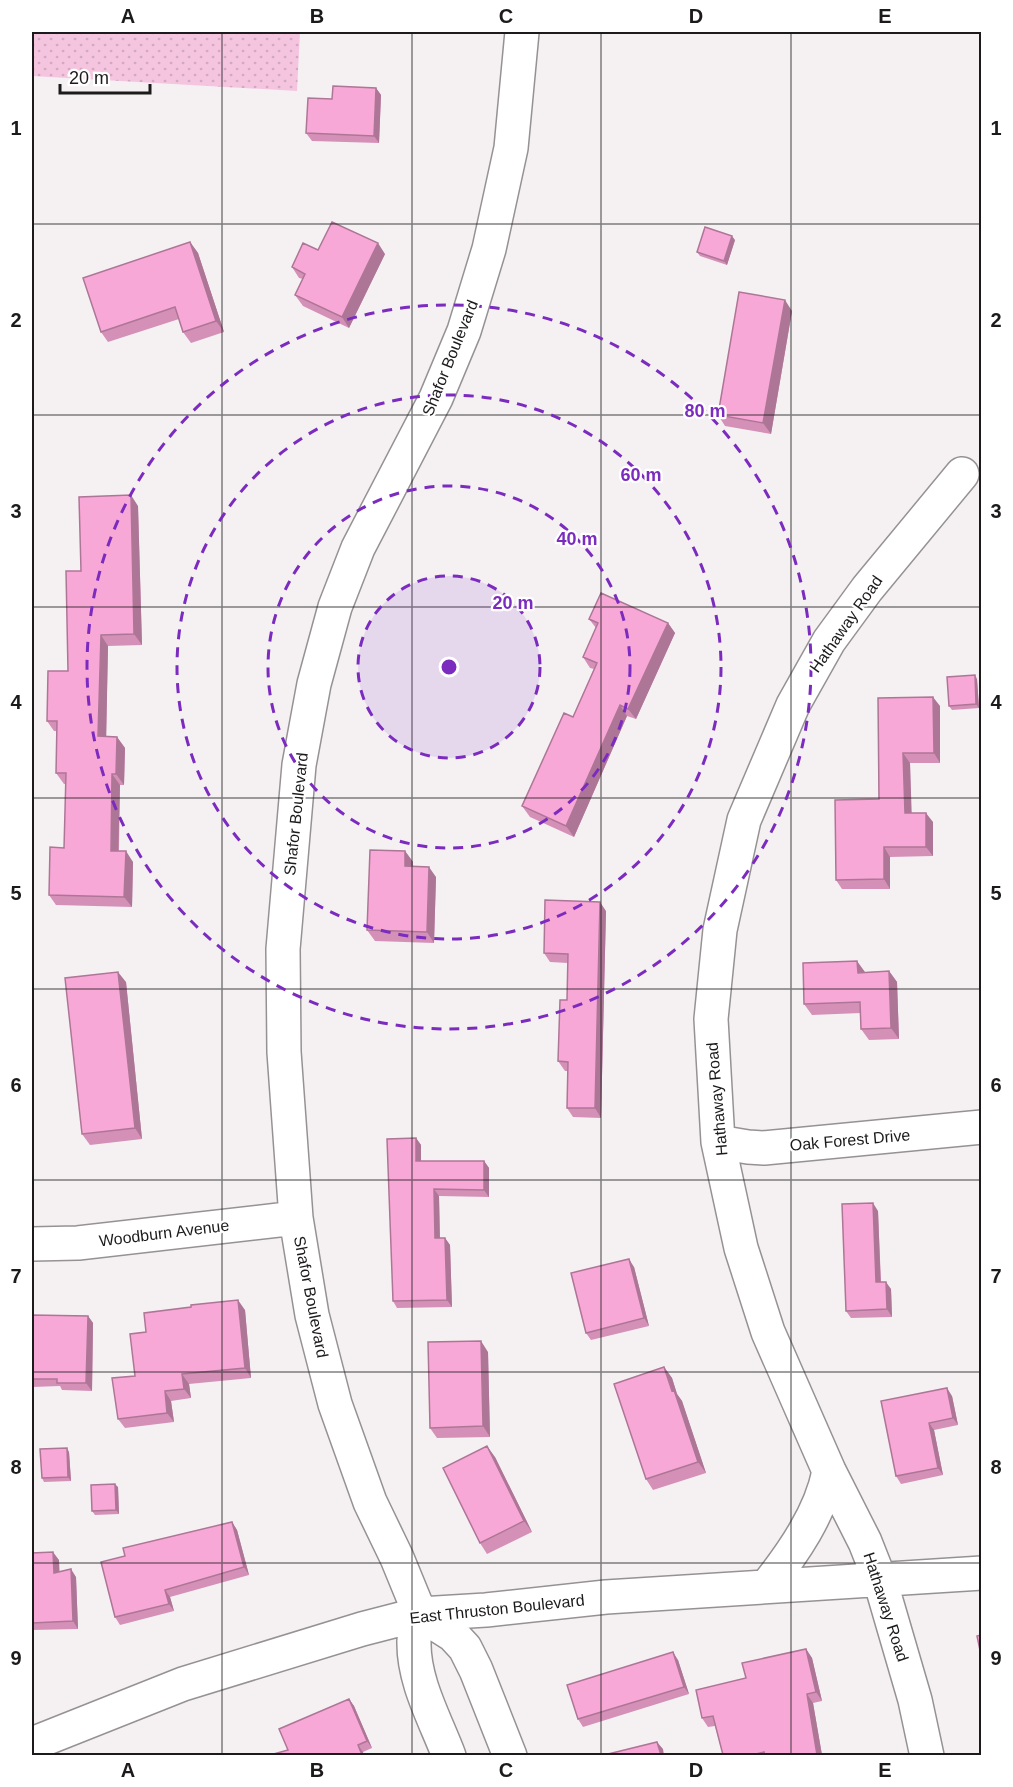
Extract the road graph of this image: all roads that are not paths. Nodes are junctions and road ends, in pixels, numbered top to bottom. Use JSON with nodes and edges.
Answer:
{"nodes":[{"id":1,"x":522,"y":32,"type":"edge"},
{"id":2,"x":962,"y":474,"type":"dead end"},
{"id":3,"x":981,"y":1127,"type":"edge"},
{"id":4,"x":718,"y":1142,"type":"junction"},
{"id":5,"x":296,"y":1218,"type":"junction"},
{"id":6,"x":32,"y":1244,"type":"edge"},
{"id":7,"x":829,"y":1471,"type":"junction"},
{"id":8,"x":981,"y":1573,"type":"edge"},
{"id":9,"x":880,"y":1580,"type":"junction"},
{"id":10,"x":767,"y":1586,"type":"junction"},
{"id":11,"x":420,"y":1614,"type":"junction"},
{"id":12,"x":33,"y":1748,"type":"edge"},
{"id":13,"x":449,"y":1755,"type":"edge"},
{"id":14,"x":510,"y":1755,"type":"edge"},
{"id":15,"x":927,"y":1755,"type":"edge"}],
"edges":[{"from":1,"to":5,"type":"street","name":"Shafor Boulevard"},
{"from":2,"to":4,"type":"street","name":"Hathaway Road"},
{"from":3,"to":4,"type":"street","name":"Oak Forest Drive"},
{"from":4,"to":7,"type":"street","name":"Hathaway Road"},
{"from":5,"to":6,"type":"street","name":"Woodburn Avenue"},
{"from":5,"to":11,"type":"street","name":"Shafor Boulevard"},
{"from":7,"to":9,"type":"street","name":"Hathaway Road"},
{"from":7,"to":10,"type":"street"},
{"from":8,"to":9,"type":"street","name":"East Thruston Boulevard"},
{"from":9,"to":10,"type":"street","name":"East Thruston Boulevard"},
{"from":9,"to":15,"type":"street","name":"Hathaway Road"},
{"from":10,"to":11,"type":"street","name":"East Thruston Boulevard"},
{"from":11,"to":12,"type":"street","name":"East Thruston Boulevard"},
{"from":11,"to":13,"type":"street"},
{"from":11,"to":14,"type":"street"}]}
